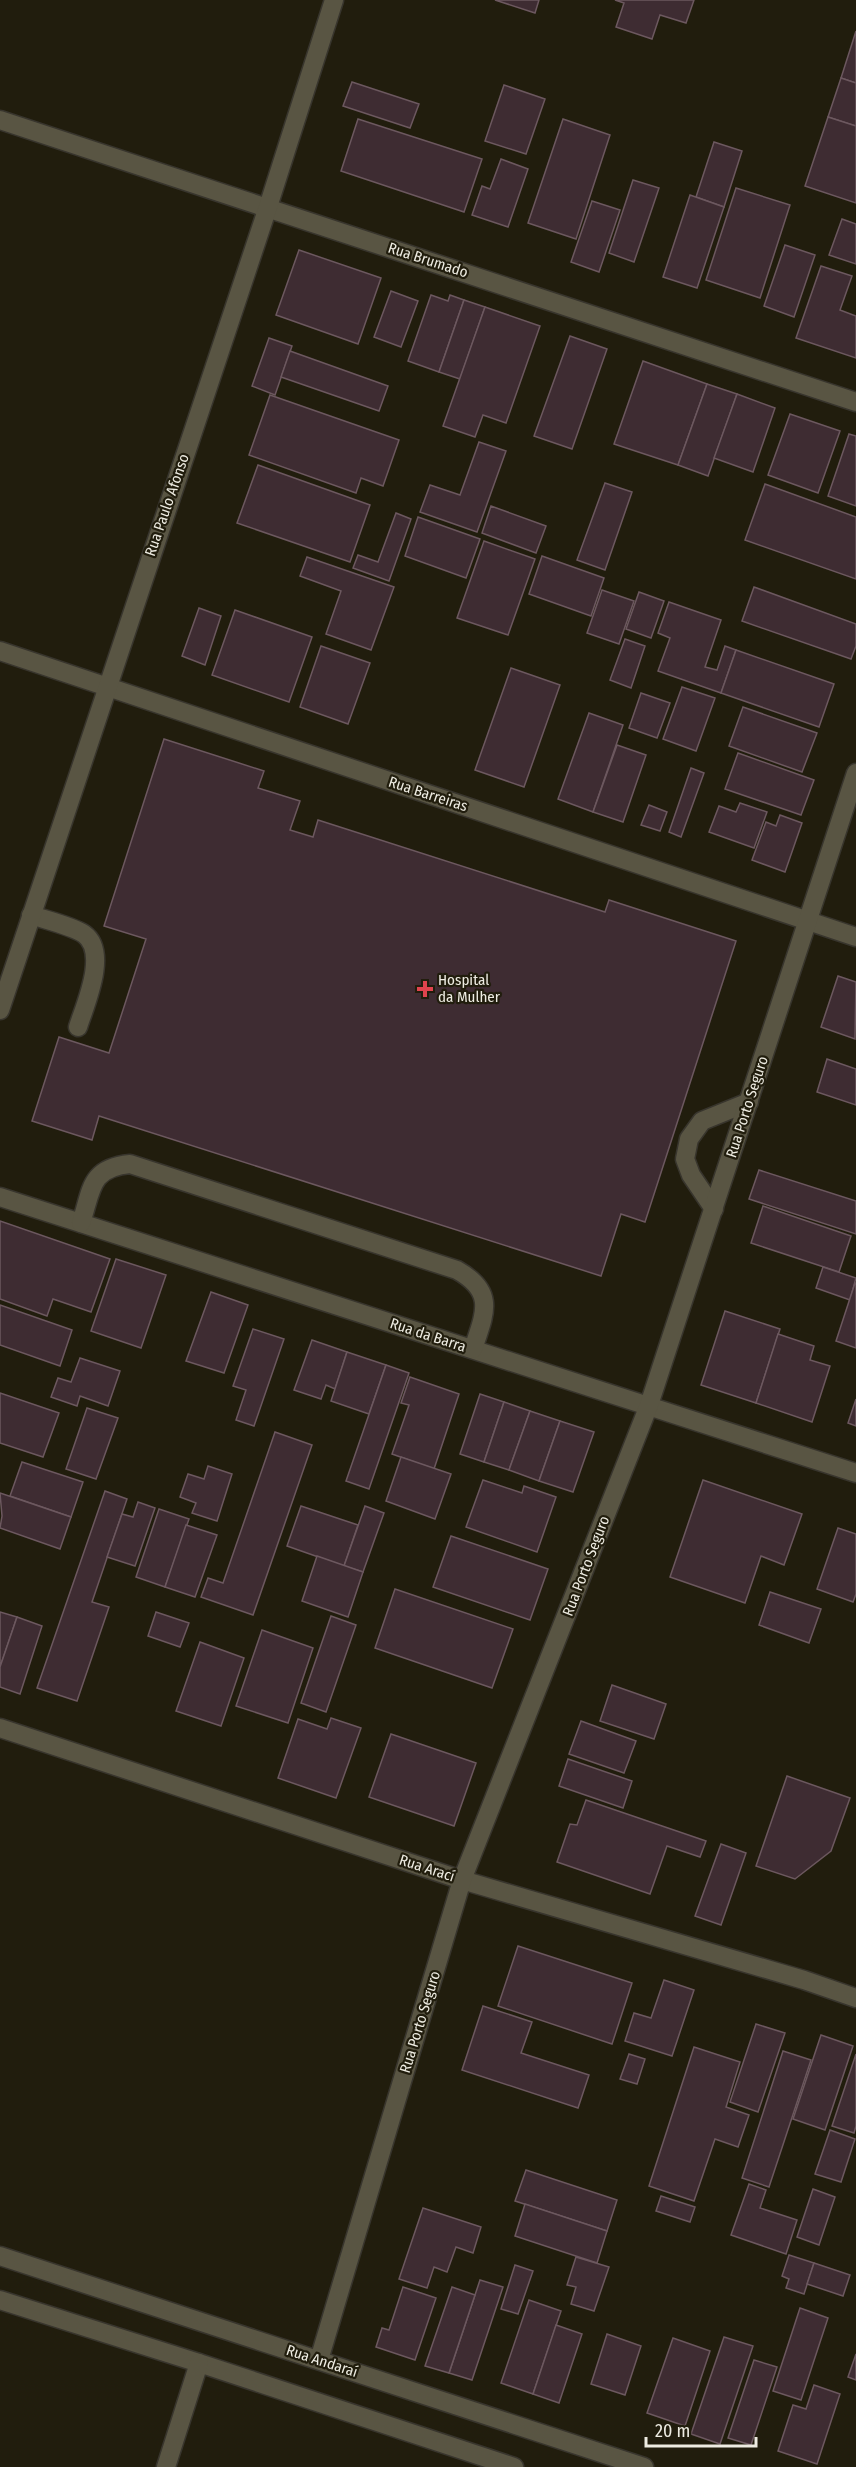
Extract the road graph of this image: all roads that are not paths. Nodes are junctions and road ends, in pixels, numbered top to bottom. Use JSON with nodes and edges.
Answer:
{"nodes":[{"id":1,"x":334,"y":0,"type":"edge"},
{"id":2,"x":0,"y":120,"type":"edge"},
{"id":3,"x":267,"y":207,"type":"junction"},
{"id":4,"x":856,"y":402,"type":"edge"},
{"id":5,"x":0,"y":651,"type":"edge"},
{"id":6,"x":106,"y":687,"type":"junction"},
{"id":7,"x":856,"y":773,"type":"edge"},
{"id":8,"x":31,"y":915,"type":"junction"},
{"id":9,"x":808,"y":921,"type":"junction"},
{"id":10,"x":856,"y":937,"type":"edge"},
{"id":11,"x":0,"y":1010,"type":"edge"},
{"id":12,"x":78,"y":1027,"type":"dead end"},
{"id":13,"x":748,"y":1101,"type":"junction"},
{"id":14,"x":0,"y":1197,"type":"edge"},
{"id":15,"x":714,"y":1209,"type":"junction"},
{"id":16,"x":81,"y":1223,"type":"junction"},
{"id":17,"x":472,"y":1349,"type":"junction"},
{"id":18,"x":649,"y":1405,"type":"junction"},
{"id":19,"x":856,"y":1473,"type":"edge"},
{"id":20,"x":0,"y":1728,"type":"edge"},
{"id":21,"x":462,"y":1880,"type":"junction"},
{"id":22,"x":856,"y":1998,"type":"edge"},
{"id":23,"x":0,"y":2256,"type":"edge"},
{"id":24,"x":0,"y":2300,"type":"edge"},
{"id":25,"x":319,"y":2360,"type":"junction"},
{"id":26,"x":199,"y":2363,"type":"junction"},
{"id":27,"x":166,"y":2467,"type":"edge"},
{"id":28,"x":514,"y":2467,"type":"edge"},
{"id":29,"x":644,"y":2467,"type":"edge"}],
"edges":[{"from":1,"to":3,"type":"street","name":"Rua Paulo Afonso"},
{"from":2,"to":3,"type":"street","name":"Rua Brumado"},
{"from":3,"to":4,"type":"street","name":"Rua Brumado"},
{"from":3,"to":6,"type":"street","name":"Rua Paulo Afonso"},
{"from":5,"to":6,"type":"street","name":"Rua Barreiras"},
{"from":6,"to":8,"type":"street","name":"Rua Paulo Afonso"},
{"from":6,"to":9,"type":"street","name":"Rua Barreiras"},
{"from":7,"to":9,"type":"street","name":"Rua Porto Seguro"},
{"from":8,"to":11,"type":"street","name":"Rua Paulo Afonso"},
{"from":8,"to":12,"type":"street"},
{"from":9,"to":10,"type":"street","name":"Rua Barreiras"},
{"from":9,"to":13,"type":"street","name":"Rua Porto Seguro"},
{"from":13,"to":15,"type":"street","name":"Rua Porto Seguro"},
{"from":13,"to":15,"type":"street"},
{"from":14,"to":16,"type":"street","name":"Rua da Barra"},
{"from":15,"to":18,"type":"street","name":"Rua Porto Seguro"},
{"from":16,"to":17,"type":"street","name":"Rua da Barra"},
{"from":16,"to":17,"type":"street"},
{"from":17,"to":18,"type":"street","name":"Rua da Barra"},
{"from":18,"to":19,"type":"street","name":"Rua da Barra"},
{"from":18,"to":21,"type":"street","name":"Rua Porto Seguro"},
{"from":20,"to":21,"type":"street","name":"Rua Arací"},
{"from":21,"to":22,"type":"street","name":"Rua Arací"},
{"from":21,"to":25,"type":"street","name":"Rua Porto Seguro"},
{"from":23,"to":25,"type":"street","name":"Rua Andaraí"},
{"from":24,"to":26,"type":"street"},
{"from":25,"to":29,"type":"street","name":"Rua Andaraí"},
{"from":26,"to":27,"type":"street"},
{"from":26,"to":28,"type":"street"}]}
